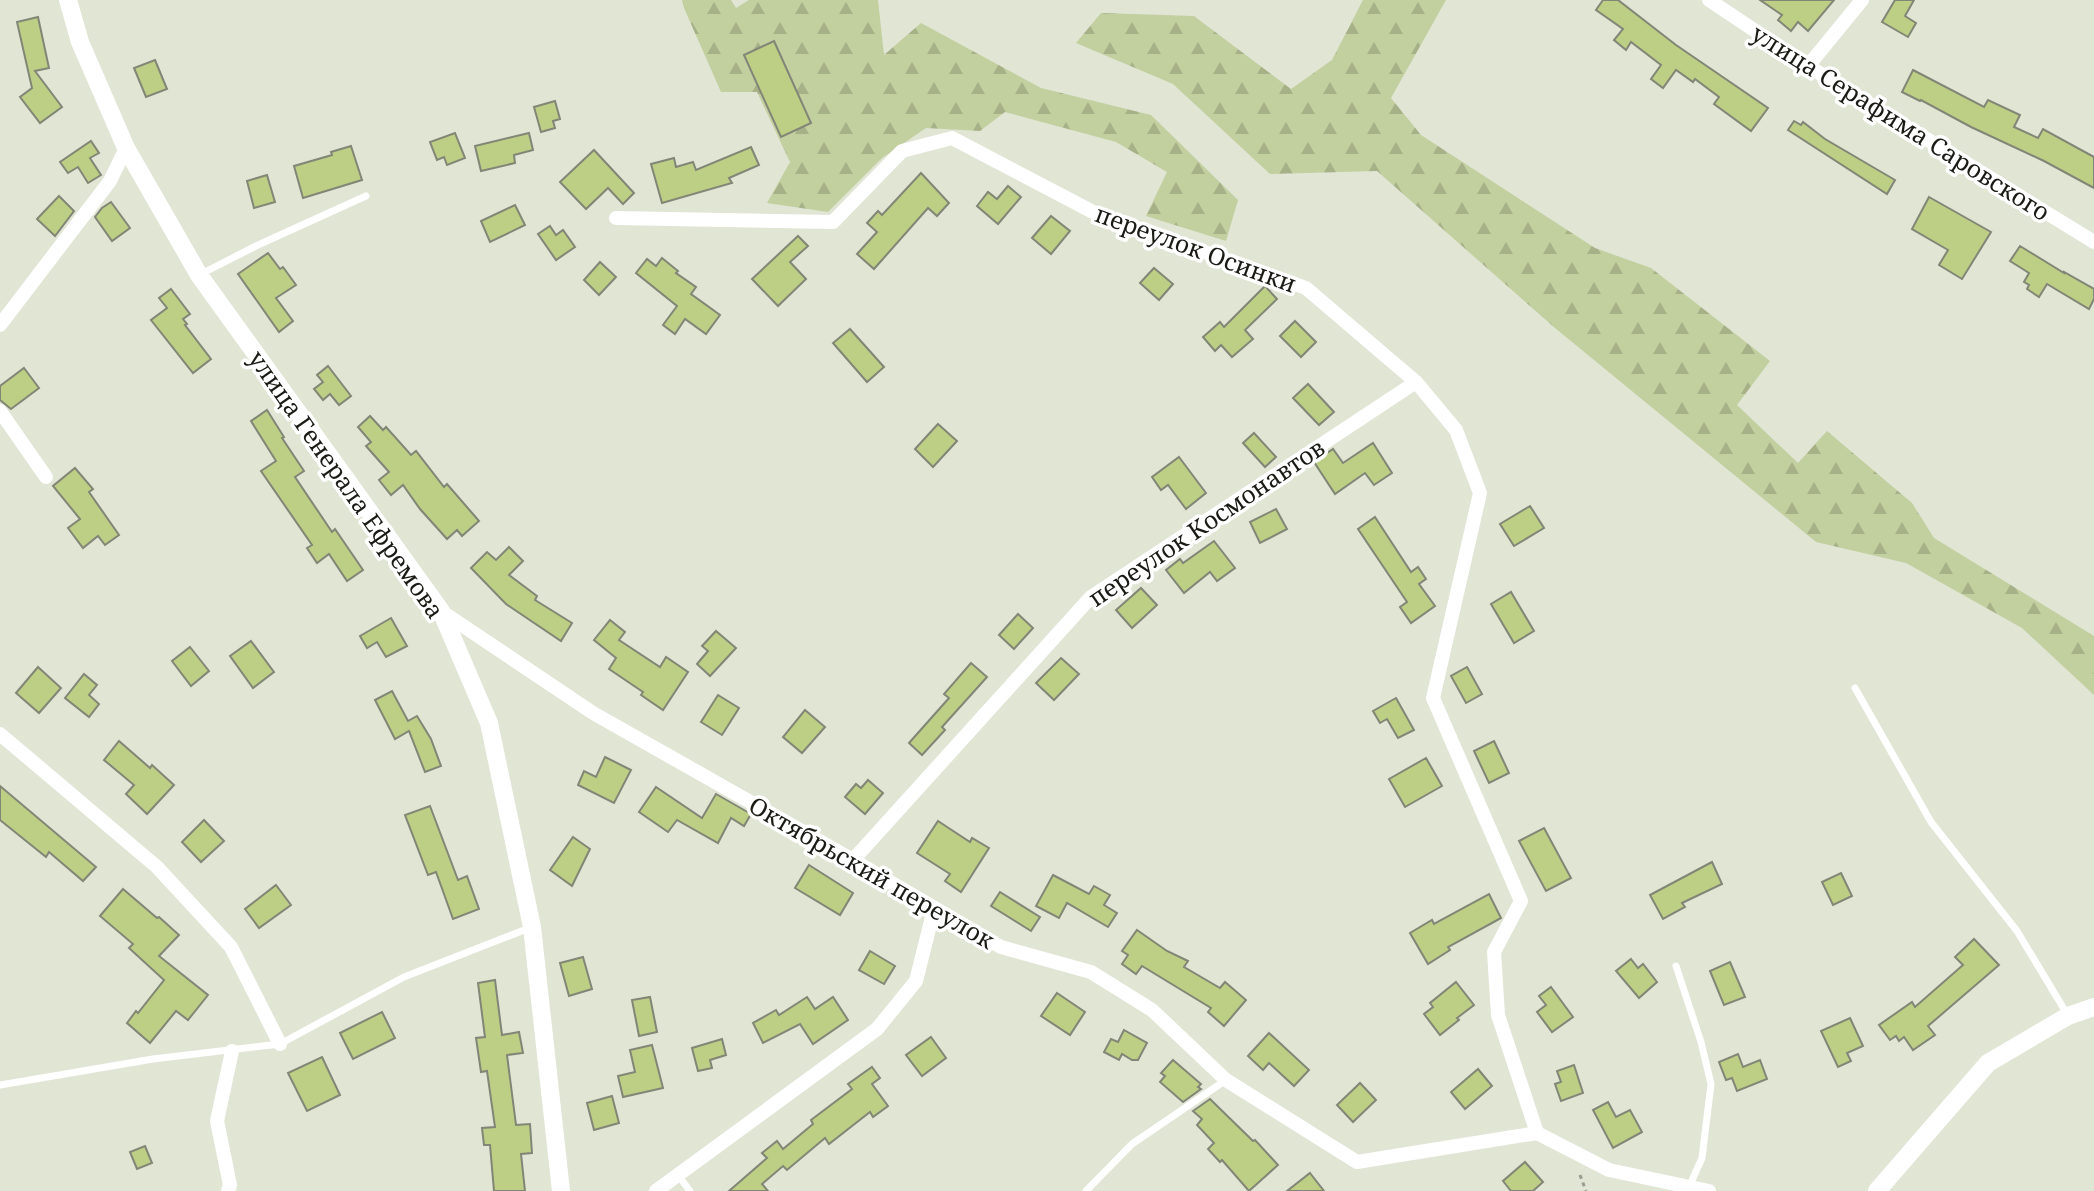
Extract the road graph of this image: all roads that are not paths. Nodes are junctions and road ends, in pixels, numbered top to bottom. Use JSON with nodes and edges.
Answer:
{"nodes":[{"id":1,"x":68,"y":0,"type":"edge"},
{"id":2,"x":1709,"y":0,"type":"edge"},
{"id":3,"x":1862,"y":0,"type":"edge"},
{"id":4,"x":1808,"y":66,"type":"junction"},
{"id":5,"x":126,"y":148,"type":"junction"},
{"id":6,"x":366,"y":196,"type":"dead end"},
{"id":7,"x":616,"y":218,"type":"dead end"},
{"id":8,"x":2094,"y":242,"type":"edge"},
{"id":9,"x":199,"y":275,"type":"junction"},
{"id":10,"x":0,"y":325,"type":"edge"},
{"id":11,"x":1416,"y":382,"type":"junction"},
{"id":12,"x":0,"y":411,"type":"edge"},
{"id":13,"x":46,"y":477,"type":"dead end"},
{"id":14,"x":441,"y":611,"type":"junction"},
{"id":15,"x":1855,"y":688,"type":"dead end"},
{"id":16,"x":0,"y":734,"type":"edge"},
{"id":17,"x":853,"y":860,"type":"junction"},
{"id":18,"x":934,"y":909,"type":"junction"},
{"id":19,"x":532,"y":927,"type":"junction"},
{"id":20,"x":1676,"y":966,"type":"dead end"},
{"id":21,"x":2094,"y":1007,"type":"edge"},
{"id":22,"x":2068,"y":1016,"type":"junction"},
{"id":23,"x":280,"y":1044,"type":"junction"},
{"id":24,"x":232,"y":1051,"type":"junction"},
{"id":25,"x":1226,"y":1080,"type":"junction"},
{"id":26,"x":0,"y":1085,"type":"edge"},
{"id":27,"x":1537,"y":1133,"type":"junction"},
{"id":28,"x":678,"y":1175,"type":"junction"},
{"id":29,"x":1689,"y":1187,"type":"junction"},
{"id":30,"x":228,"y":1191,"type":"edge"},
{"id":31,"x":561,"y":1191,"type":"edge"},
{"id":32,"x":656,"y":1191,"type":"edge"},
{"id":33,"x":690,"y":1191,"type":"edge"},
{"id":34,"x":1086,"y":1191,"type":"edge"},
{"id":35,"x":1709,"y":1191,"type":"edge"},
{"id":36,"x":1877,"y":1191,"type":"edge"}],
"edges":[{"from":1,"to":5,"type":"street","name":"улица Генерала Ефремова"},
{"from":2,"to":4,"type":"street","name":"улица Серафима Саровского"},
{"from":3,"to":4,"type":"street"},
{"from":4,"to":8,"type":"street","name":"улица Серафима Саровского"},
{"from":5,"to":9,"type":"street","name":"улица Генерала Ефремова"},
{"from":5,"to":10,"type":"street"},
{"from":6,"to":9,"type":"lane"},
{"from":7,"to":11,"type":"street","name":"переулок Осинки"},
{"from":9,"to":14,"type":"street","name":"улица Генерала Ефремова"},
{"from":11,"to":17,"type":"street","name":"переулок Космонавтов"},
{"from":11,"to":27,"type":"street","name":"переулок Осинки"},
{"from":12,"to":13,"type":"street"},
{"from":14,"to":17,"type":"street","name":"Октябрьский переулок"},
{"from":14,"to":19,"type":"street","name":"улица Генерала Ефремова"},
{"from":15,"to":22,"type":"lane"},
{"from":16,"to":23,"type":"street"},
{"from":17,"to":18,"type":"street","name":"Октябрьский переулок"},
{"from":18,"to":25,"type":"street","name":"Октябрьский переулок"},
{"from":18,"to":28,"type":"street"},
{"from":19,"to":23,"type":"lane"},
{"from":19,"to":31,"type":"street","name":"улица Генерала Ефремова"},
{"from":20,"to":29,"type":"lane"},
{"from":21,"to":22,"type":"street"},
{"from":22,"to":36,"type":"street"},
{"from":23,"to":24,"type":"lane"},
{"from":24,"to":26,"type":"lane"},
{"from":24,"to":30,"type":"street"},
{"from":25,"to":27,"type":"street","name":"Октябрьский переулок"},
{"from":25,"to":34,"type":"lane"},
{"from":27,"to":29,"type":"street"},
{"from":28,"to":32,"type":"street"},
{"from":28,"to":33,"type":"lane"},
{"from":29,"to":35,"type":"street"}]}
